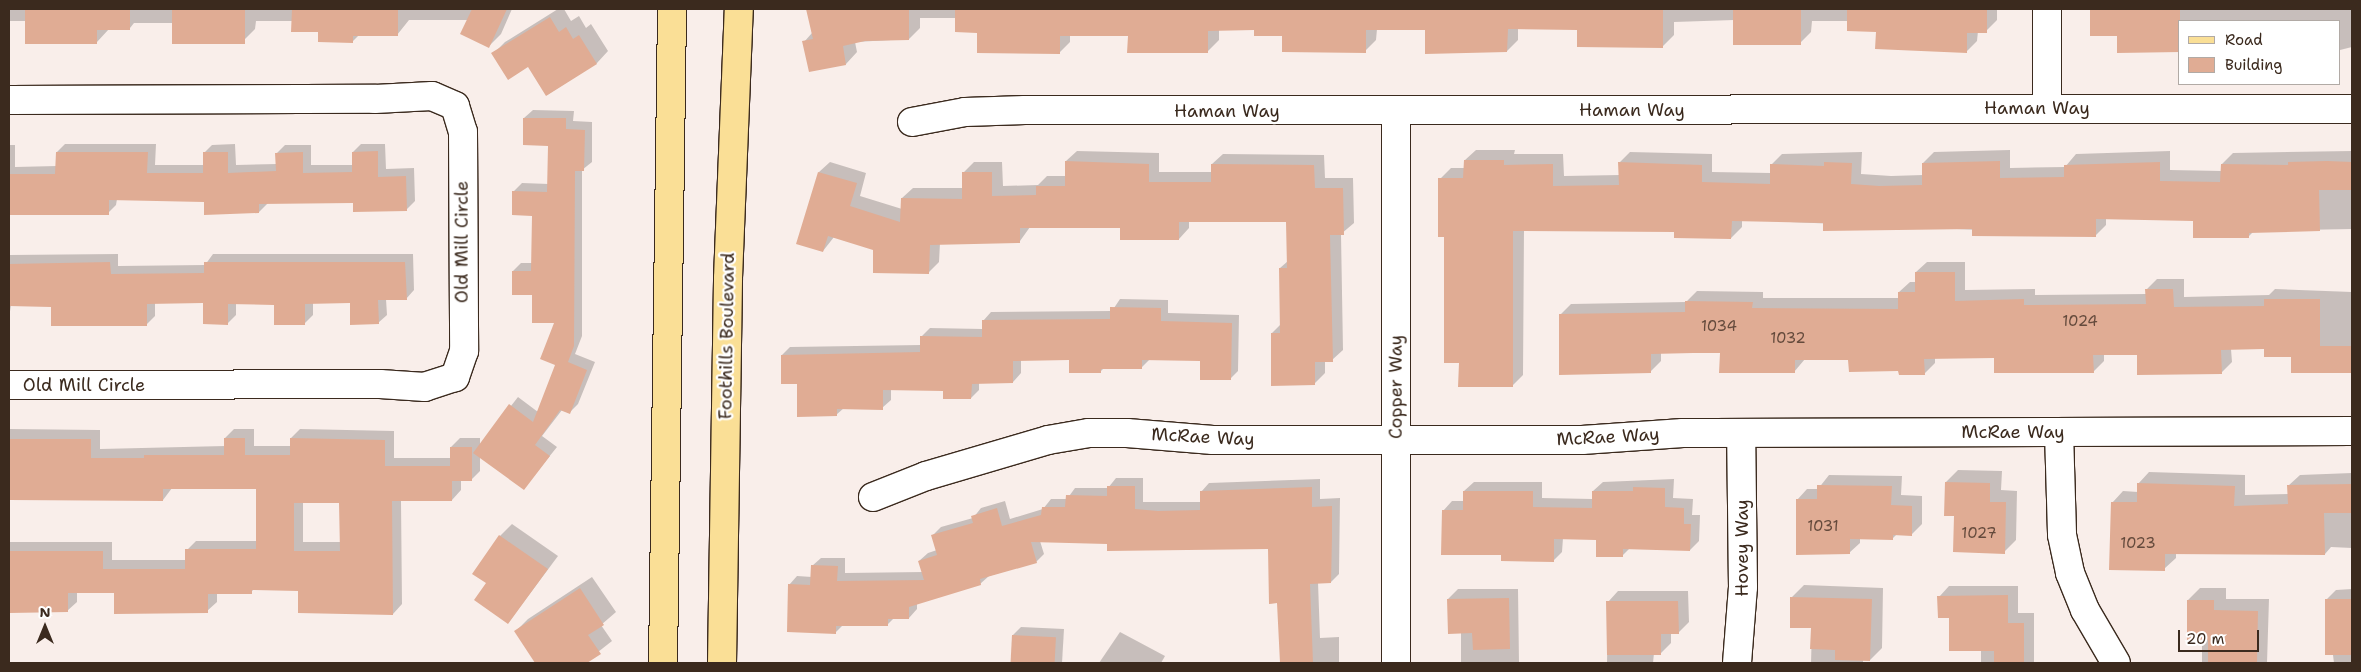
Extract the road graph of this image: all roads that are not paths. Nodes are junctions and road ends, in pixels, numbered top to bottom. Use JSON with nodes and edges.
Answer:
{"nodes":[{"id":1,"x":672,"y":9,"type":"edge"},
{"id":2,"x":751,"y":9,"type":"edge"},
{"id":3,"x":2046,"y":9,"type":"edge"},
{"id":4,"x":739,"y":21,"type":"edge"},
{"id":5,"x":9,"y":100,"type":"edge"},
{"id":6,"x":2047,"y":108,"type":"junction"},
{"id":7,"x":2352,"y":109,"type":"edge"},
{"id":8,"x":1396,"y":111,"type":"junction"},
{"id":9,"x":912,"y":122,"type":"dead end"},
{"id":10,"x":9,"y":385,"type":"edge"},
{"id":11,"x":2352,"y":431,"type":"edge"},
{"id":12,"x":2059,"y":432,"type":"junction"},
{"id":13,"x":1741,"y":434,"type":"junction"},
{"id":14,"x":1396,"y":440,"type":"junction"},
{"id":15,"x":873,"y":497,"type":"dead end"},
{"id":16,"x":664,"y":663,"type":"edge"},
{"id":17,"x":722,"y":663,"type":"edge"},
{"id":18,"x":1396,"y":663,"type":"edge"},
{"id":19,"x":1737,"y":663,"type":"edge"},
{"id":20,"x":2116,"y":663,"type":"edge"}],
"edges":[{"from":1,"to":16,"type":"main road"},
{"from":2,"to":4,"type":"main road"},
{"from":3,"to":6,"type":"street"},
{"from":4,"to":17,"type":"main road","name":"Foothills Boulevard"},
{"from":5,"to":10,"type":"street","name":"Old Mill Circle"},
{"from":6,"to":7,"type":"street","name":"Haman Way"},
{"from":6,"to":8,"type":"street","name":"Haman Way"},
{"from":8,"to":9,"type":"street","name":"Haman Way"},
{"from":8,"to":14,"type":"street","name":"Copper Way"},
{"from":11,"to":12,"type":"street","name":"McRae Way"},
{"from":12,"to":13,"type":"street","name":"McRae Way"},
{"from":12,"to":20,"type":"street"},
{"from":13,"to":14,"type":"street","name":"McRae Way"},
{"from":13,"to":19,"type":"street","name":"Hovey Way"},
{"from":14,"to":15,"type":"street","name":"McRae Way"},
{"from":14,"to":18,"type":"street","name":"Copper Way"}]}
